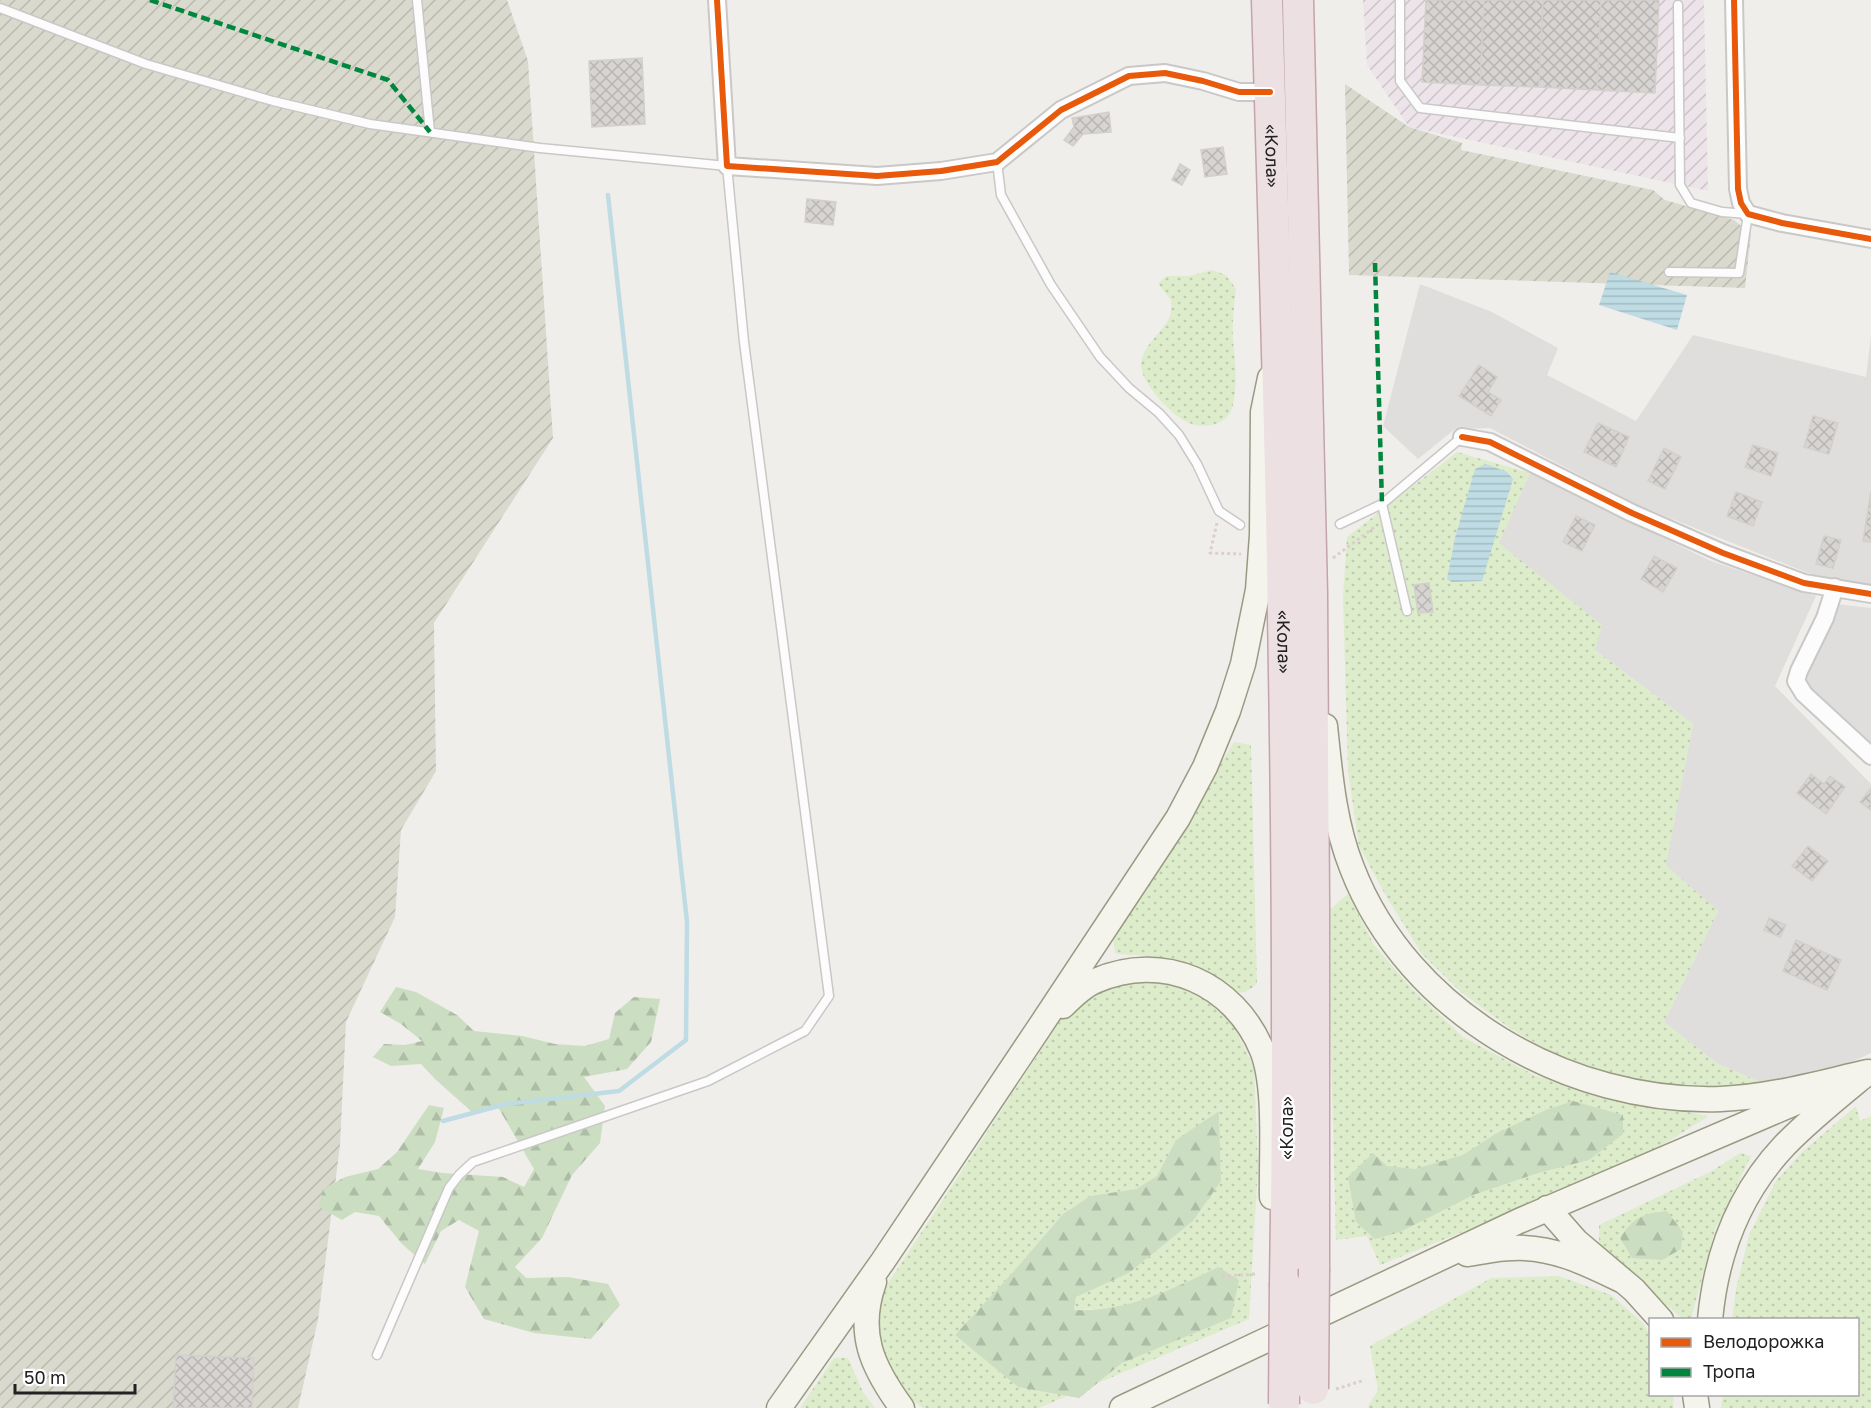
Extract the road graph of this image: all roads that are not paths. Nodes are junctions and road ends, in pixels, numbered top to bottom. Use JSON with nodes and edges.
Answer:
{"nodes":[{"id":1,"x":417,"y":0,"type":"edge"},
{"id":2,"x":717,"y":0,"type":"edge"},
{"id":3,"x":1267,"y":0,"type":"edge"},
{"id":4,"x":1298,"y":0,"type":"edge"},
{"id":5,"x":1400,"y":0,"type":"edge"},
{"id":6,"x":1734,"y":0,"type":"edge"},
{"id":7,"x":1678,"y":5,"type":"dead end"},
{"id":8,"x":0,"y":8,"type":"edge"},
{"id":9,"x":1270,"y":92,"type":"junction"},
{"id":10,"x":430,"y":132,"type":"junction"},
{"id":11,"x":1680,"y":138,"type":"junction"},
{"id":12,"x":997,"y":162,"type":"junction"},
{"id":13,"x":727,"y":166,"type":"junction"},
{"id":14,"x":1748,"y":214,"type":"junction"},
{"id":15,"x":1871,"y":239,"type":"edge"},
{"id":16,"x":1669,"y":272,"type":"dead end"},
{"id":17,"x":1277,"y":344,"type":"junction"},
{"id":18,"x":1462,"y":437,"type":"joint"},
{"id":19,"x":1382,"y":504,"type":"junction"},
{"id":20,"x":1340,"y":524,"type":"dead end"},
{"id":21,"x":1240,"y":525,"type":"dead end"},
{"id":22,"x":1834,"y":587,"type":"junction"},
{"id":23,"x":1312,"y":593,"type":"junction"},
{"id":24,"x":1871,"y":594,"type":"edge"},
{"id":25,"x":1407,"y":611,"type":"dead end"},
{"id":26,"x":1871,"y":756,"type":"edge"},
{"id":27,"x":1039,"y":1028,"type":"junction"},
{"id":28,"x":1869,"y":1071,"type":"edge"},
{"id":29,"x":1547,"y":1208,"type":"junction"},
{"id":30,"x":1443,"y":1257,"type":"junction"},
{"id":31,"x":883,"y":1261,"type":"junction"},
{"id":32,"x":1623,"y":1281,"type":"junction"},
{"id":33,"x":1285,"y":1284,"type":"junction"},
{"id":34,"x":1659,"y":1318,"type":"edge"},
{"id":35,"x":1710,"y":1318,"type":"edge"},
{"id":36,"x":377,"y":1355,"type":"dead end"},
{"id":37,"x":1317,"y":1397,"type":"edge"},
{"id":38,"x":1284,"y":1406,"type":"edge"},
{"id":39,"x":779,"y":1408,"type":"edge"},
{"id":40,"x":902,"y":1408,"type":"edge"},
{"id":41,"x":1122,"y":1408,"type":"edge"}],
"edges":[{"from":1,"to":10,"type":"lane"},
{"from":2,"to":13,"type":"street"},
{"from":3,"to":9,"type":"highway","name":"«Кола»"},
{"from":4,"to":23,"type":"highway","name":"«Кола»"},
{"from":5,"to":11,"type":"lane"},
{"from":6,"to":14,"type":"street"},
{"from":7,"to":11,"type":"lane"},
{"from":8,"to":10,"type":"lane"},
{"from":9,"to":12,"type":"street"},
{"from":9,"to":17,"type":"highway","name":"«Кола»"},
{"from":10,"to":13,"type":"lane"},
{"from":11,"to":14,"type":"lane"},
{"from":12,"to":13,"type":"street"},
{"from":12,"to":21,"type":"lane"},
{"from":13,"to":36,"type":"lane"},
{"from":14,"to":15,"type":"street"},
{"from":14,"to":16,"type":"lane"},
{"from":17,"to":27,"type":"main road"},
{"from":17,"to":33,"type":"highway","name":"«Кола»"},
{"from":18,"to":19,"type":"lane"},
{"from":18,"to":22,"type":"street"},
{"from":19,"to":20,"type":"lane"},
{"from":19,"to":25,"type":"lane"},
{"from":22,"to":24,"type":"street"},
{"from":22,"to":26,"type":"street"},
{"from":23,"to":28,"type":"main road"},
{"from":23,"to":37,"type":"highway","name":"«Кола»","bridge":true},
{"from":27,"to":31,"type":"main road"},
{"from":27,"to":33,"type":"main road"},
{"from":28,"to":29,"type":"main road"},
{"from":28,"to":35,"type":"main road"},
{"from":29,"to":30,"type":"main road"},
{"from":29,"to":32,"type":"main road"},
{"from":30,"to":32,"type":"main road"},
{"from":30,"to":41,"type":"main road"},
{"from":31,"to":39,"type":"main road"},
{"from":31,"to":40,"type":"main road"},
{"from":32,"to":34,"type":"main road"},
{"from":33,"to":38,"type":"highway","name":"«Кола»","bridge":true}]}
